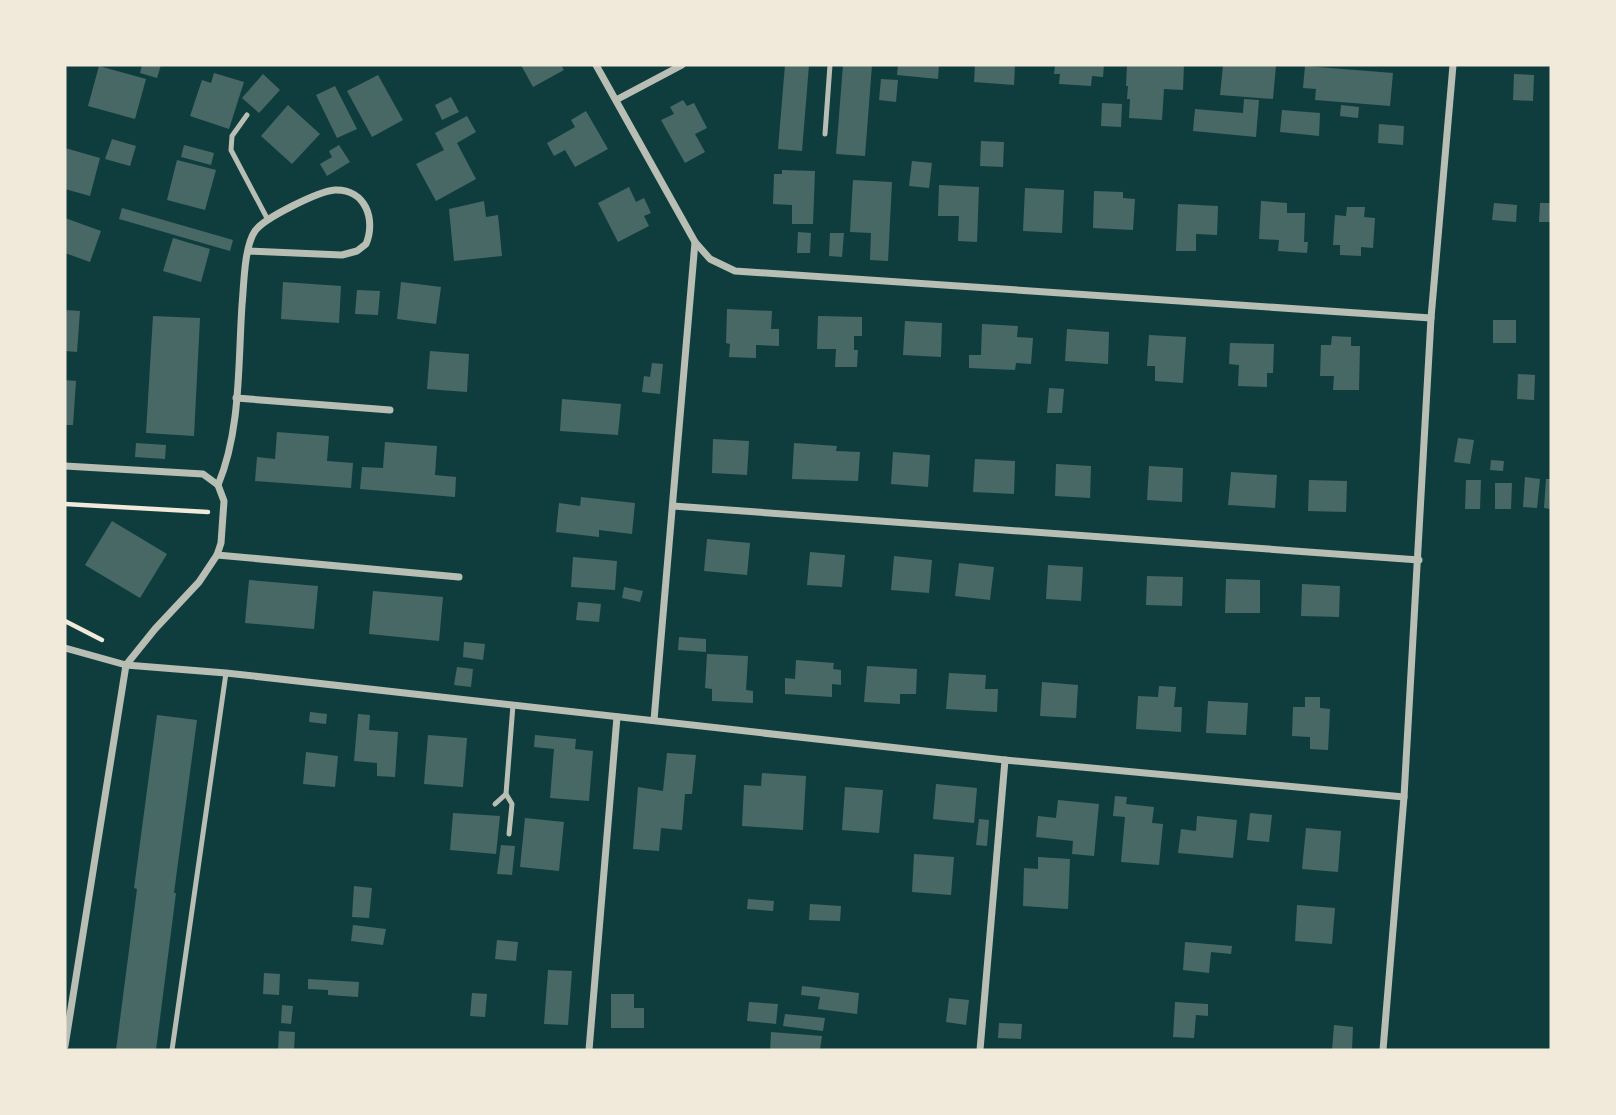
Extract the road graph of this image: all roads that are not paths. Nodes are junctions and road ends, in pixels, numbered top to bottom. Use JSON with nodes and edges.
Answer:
{"nodes":[{"id":1,"x":596,"y":65,"type":"edge"},
{"id":2,"x":682,"y":65,"type":"edge"},
{"id":3,"x":830,"y":65,"type":"edge"},
{"id":4,"x":1453,"y":65,"type":"edge"},
{"id":5,"x":616,"y":100,"type":"junction"},
{"id":6,"x":247,"y":115,"type":"dead end"},
{"id":7,"x":825,"y":135,"type":"dead end"},
{"id":8,"x":268,"y":220,"type":"junction"},
{"id":9,"x":695,"y":242,"type":"junction"},
{"id":10,"x":248,"y":251,"type":"junction"},
{"id":11,"x":1431,"y":318,"type":"junction"},
{"id":12,"x":236,"y":398,"type":"junction"},
{"id":13,"x":390,"y":410,"type":"dead end"},
{"id":14,"x":65,"y":466,"type":"edge"},
{"id":15,"x":218,"y":485,"type":"junction"},
{"id":16,"x":673,"y":506,"type":"junction"},
{"id":17,"x":217,"y":555,"type":"junction"},
{"id":18,"x":1419,"y":560,"type":"junction"},
{"id":19,"x":459,"y":577,"type":"dead end"},
{"id":20,"x":65,"y":648,"type":"edge"},
{"id":21,"x":126,"y":666,"type":"junction"},
{"id":22,"x":226,"y":673,"type":"junction"},
{"id":23,"x":513,"y":705,"type":"junction"},
{"id":24,"x":617,"y":717,"type":"junction"},
{"id":25,"x":654,"y":720,"type":"junction"},
{"id":26,"x":1005,"y":760,"type":"junction"},
{"id":27,"x":506,"y":794,"type":"junction"},
{"id":28,"x":1404,"y":797,"type":"junction"},
{"id":29,"x":495,"y":804,"type":"dead end"},
{"id":30,"x":509,"y":834,"type":"dead end"},
{"id":31,"x":65,"y":1046,"type":"edge"},
{"id":32,"x":172,"y":1050,"type":"edge"},
{"id":33,"x":589,"y":1050,"type":"edge"},
{"id":34,"x":980,"y":1050,"type":"edge"},
{"id":35,"x":1383,"y":1050,"type":"edge"}],
"edges":[{"from":1,"to":5,"type":"street"},
{"from":2,"to":5,"type":"street"},
{"from":3,"to":7,"type":"lane"},
{"from":4,"to":11,"type":"street"},
{"from":5,"to":9,"type":"street"},
{"from":6,"to":8,"type":"lane"},
{"from":8,"to":10,"type":"street"},
{"from":8,"to":10,"type":"street"},
{"from":9,"to":11,"type":"street"},
{"from":9,"to":16,"type":"street"},
{"from":10,"to":12,"type":"street"},
{"from":11,"to":18,"type":"street"},
{"from":12,"to":13,"type":"street"},
{"from":12,"to":15,"type":"street"},
{"from":14,"to":15,"type":"street"},
{"from":15,"to":17,"type":"street"},
{"from":16,"to":18,"type":"street"},
{"from":16,"to":25,"type":"street"},
{"from":17,"to":19,"type":"street"},
{"from":17,"to":21,"type":"street"},
{"from":18,"to":28,"type":"street"},
{"from":20,"to":21,"type":"street"},
{"from":21,"to":22,"type":"street"},
{"from":21,"to":31,"type":"street"},
{"from":22,"to":23,"type":"street"},
{"from":22,"to":32,"type":"lane"},
{"from":23,"to":24,"type":"street"},
{"from":23,"to":27,"type":"lane"},
{"from":24,"to":25,"type":"street"},
{"from":24,"to":33,"type":"street"},
{"from":25,"to":26,"type":"street"},
{"from":26,"to":28,"type":"street"},
{"from":26,"to":34,"type":"street"},
{"from":27,"to":29,"type":"lane"},
{"from":27,"to":30,"type":"lane"},
{"from":28,"to":35,"type":"street"}]}
